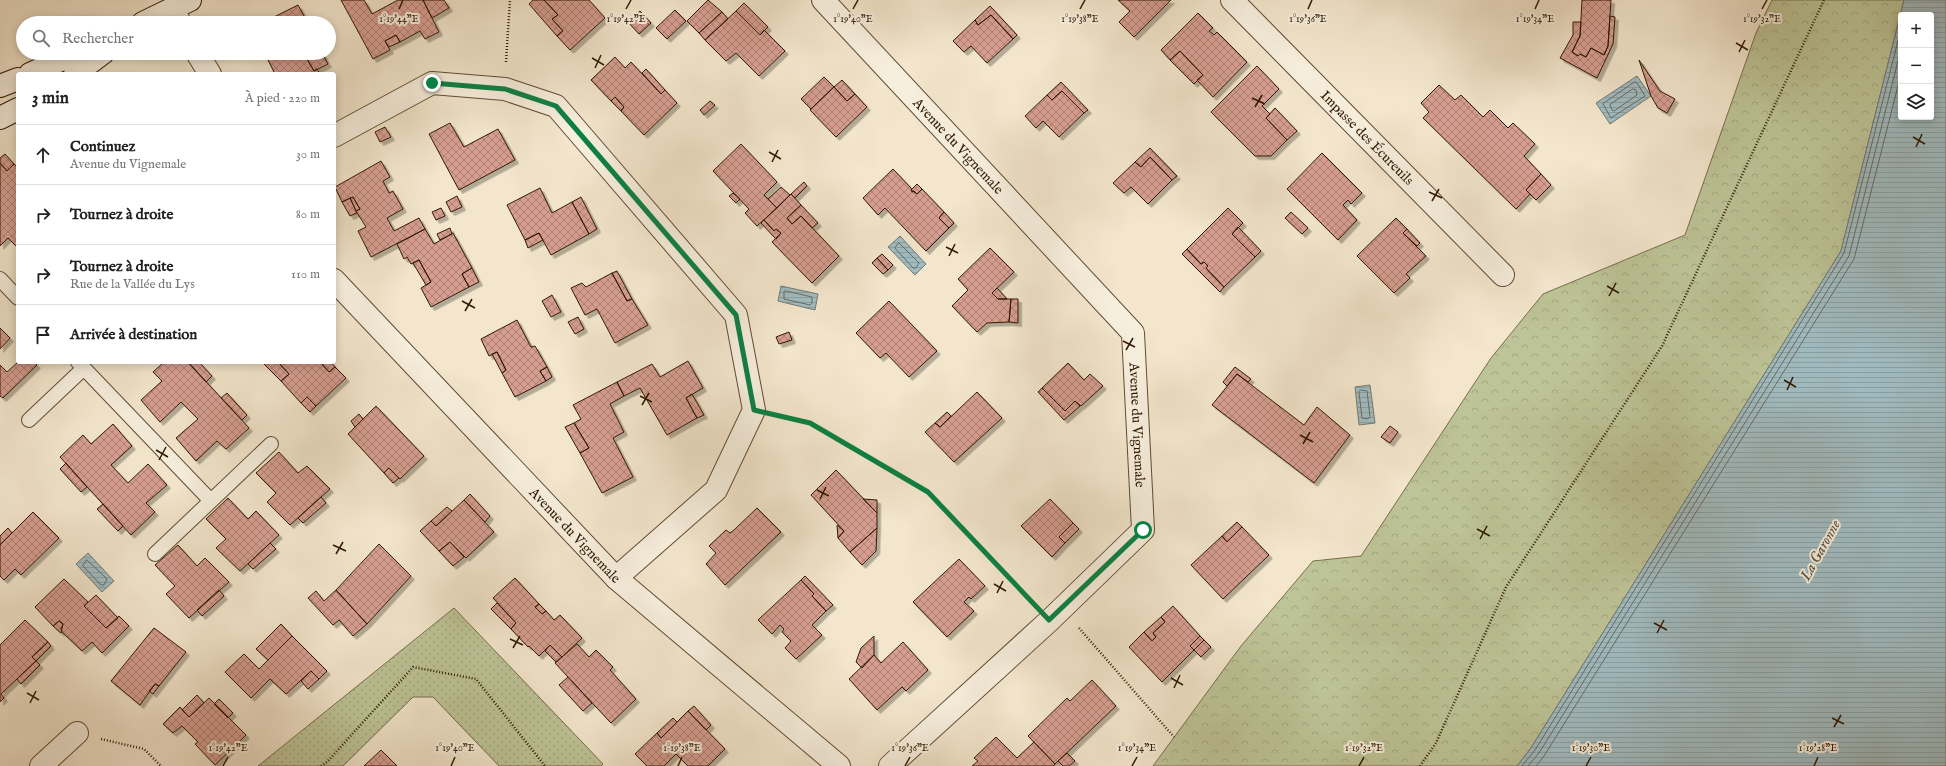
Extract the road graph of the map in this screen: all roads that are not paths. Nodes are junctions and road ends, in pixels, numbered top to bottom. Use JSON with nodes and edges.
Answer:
{"nodes":[{"id":1,"x":823,"y":0,"type":"edge"},
{"id":2,"x":1232,"y":0,"type":"edge"},
{"id":3,"x":181,"y":11,"type":"edge"},
{"id":4,"x":166,"y":16,"type":"edge"},
{"id":5,"x":61,"y":60,"type":"edge"},
{"id":6,"x":94,"y":60,"type":"edge"},
{"id":7,"x":201,"y":60,"type":"edge"},
{"id":8,"x":34,"y":72,"type":"edge"},
{"id":9,"x":78,"y":72,"type":"edge"},
{"id":10,"x":209,"y":72,"type":"edge"},
{"id":11,"x":16,"y":79,"type":"edge"},
{"id":12,"x":0,"y":86,"type":"edge"},
{"id":13,"x":16,"y":109,"type":"edge"},
{"id":14,"x":0,"y":118,"type":"edge"},
{"id":15,"x":336,"y":135,"type":"edge"},
{"id":16,"x":1503,"y":275,"type":"dead end"},
{"id":17,"x":0,"y":279,"type":"edge"},
{"id":18,"x":336,"y":282,"type":"edge"},
{"id":19,"x":16,"y":296,"type":"edge"},
{"id":20,"x":81,"y":365,"type":"edge"},
{"id":21,"x":29,"y":420,"type":"dead end"},
{"id":22,"x":271,"y":444,"type":"dead end"},
{"id":23,"x":211,"y":501,"type":"junction"},
{"id":24,"x":154,"y":554,"type":"dead end"},
{"id":25,"x":616,"y":578,"type":"junction"},
{"id":26,"x":77,"y":733,"type":"road end"},
{"id":27,"x":41,"y":766,"type":"edge"},
{"id":28,"x":839,"y":766,"type":"edge"},
{"id":29,"x":890,"y":766,"type":"edge"}],
"edges":[{"from":1,"to":29,"type":"street","name":"Avenue du Vignemale"},
{"from":2,"to":16,"type":"street","name":"Impasse des Écureuils"},
{"from":3,"to":4,"type":"street"},
{"from":5,"to":8,"type":"street"},
{"from":6,"to":9,"type":"street"},
{"from":7,"to":10,"type":"street"},
{"from":11,"to":12,"type":"street"},
{"from":13,"to":14,"type":"street"},
{"from":15,"to":25,"type":"street"},
{"from":17,"to":19,"type":"lane"},
{"from":18,"to":25,"type":"street","name":"Avenue du Vignemale"},
{"from":20,"to":21,"type":"lane"},
{"from":20,"to":23,"type":"lane"},
{"from":22,"to":23,"type":"lane"},
{"from":23,"to":24,"type":"lane"},
{"from":25,"to":28,"type":"street","name":"Avenue du Vignemale"},
{"from":26,"to":27,"type":"street"}]}
